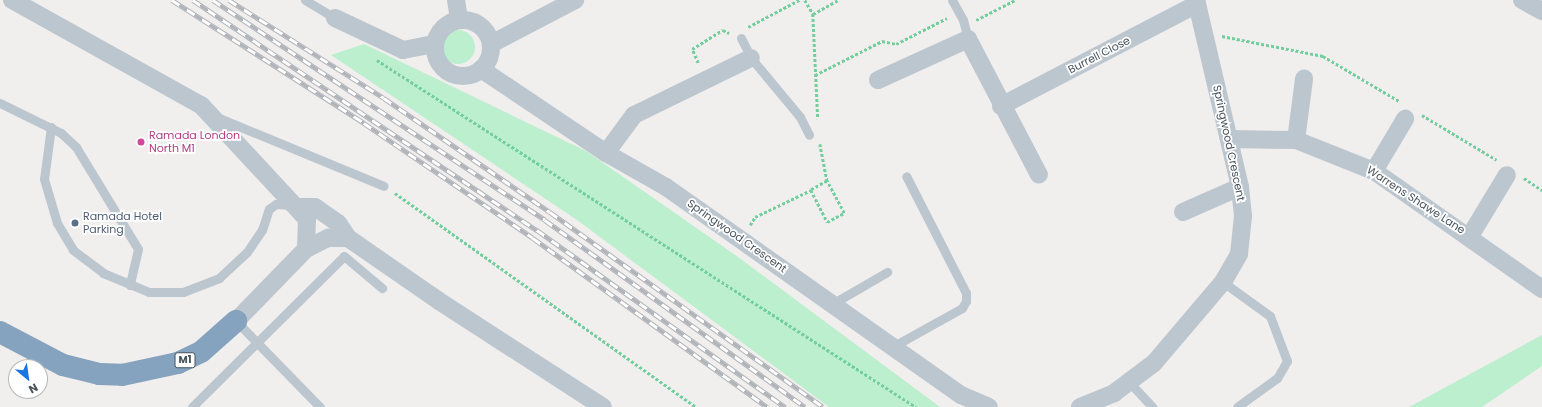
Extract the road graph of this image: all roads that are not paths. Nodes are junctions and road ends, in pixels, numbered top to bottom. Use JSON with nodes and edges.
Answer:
{"nodes":[{"id":1,"x":12,"y":0,"type":"edge"},
{"id":2,"x":305,"y":0,"type":"edge"},
{"id":3,"x":456,"y":0,"type":"edge"},
{"id":4,"x":575,"y":0,"type":"edge"},
{"id":5,"x":952,"y":0,"type":"edge"},
{"id":6,"x":1522,"y":0,"type":"edge"},
{"id":7,"x":1196,"y":2,"type":"edge"},
{"id":8,"x":1542,"y":11,"type":"edge"},
{"id":9,"x":335,"y":18,"type":"joint"},
{"id":10,"x":459,"y":19,"type":"junction"},
{"id":11,"x":966,"y":32,"type":"junction"},
{"id":12,"x":741,"y":38,"type":"dead end"},
{"id":13,"x":434,"y":44,"type":"junction"},
{"id":14,"x":491,"y":44,"type":"junction"},
{"id":15,"x":751,"y":58,"type":"junction"},
{"id":16,"x":482,"y":69,"type":"junction"},
{"id":17,"x":1304,"y":79,"type":"dead end"},
{"id":18,"x":878,"y":80,"type":"dead end"},
{"id":19,"x":0,"y":103,"type":"edge"},
{"id":20,"x":1001,"y":106,"type":"junction"},
{"id":21,"x":1409,"y":112,"type":"road end"},
{"id":22,"x":214,"y":116,"type":"junction"},
{"id":23,"x":50,"y":127,"type":"junction"},
{"id":24,"x":809,"y":135,"type":"dead end"},
{"id":25,"x":1230,"y":139,"type":"junction"},
{"id":26,"x":1296,"y":140,"type":"junction"},
{"id":27,"x":606,"y":153,"type":"junction"},
{"id":28,"x":1374,"y":171,"type":"junction"},
{"id":29,"x":1509,"y":171,"type":"road end"},
{"id":30,"x":1038,"y":174,"type":"dead end"},
{"id":31,"x":906,"y":176,"type":"dead end"},
{"id":32,"x":384,"y":186,"type":"road end"},
{"id":33,"x":1240,"y":187,"type":"junction"},
{"id":34,"x":297,"y":206,"type":"junction"},
{"id":35,"x":1183,"y":212,"type":"dead end"},
{"id":36,"x":1470,"y":236,"type":"junction"},
{"id":37,"x":348,"y":238,"type":"junction"},
{"id":38,"x":306,"y":249,"type":"junction"},
{"id":39,"x":887,"y":272,"type":"dead end"},
{"id":40,"x":1223,"y":282,"type":"junction"},
{"id":41,"x":130,"y":285,"type":"junction"},
{"id":42,"x":382,"y":288,"type":"dead end"},
{"id":43,"x":1542,"y":289,"type":"edge"},
{"id":44,"x":832,"y":304,"type":"junction"},
{"id":45,"x":236,"y":321,"type":"junction"},
{"id":46,"x":0,"y":332,"type":"edge"},
{"id":47,"x":256,"y":340,"type":"junction"},
{"id":48,"x":892,"y":346,"type":"junction"},
{"id":49,"x":1130,"y":383,"type":"junction"},
{"id":50,"x":192,"y":407,"type":"edge"},
{"id":51,"x":320,"y":407,"type":"edge"},
{"id":52,"x":603,"y":407,"type":"edge"},
{"id":53,"x":989,"y":407,"type":"edge"},
{"id":54,"x":1080,"y":407,"type":"edge"},
{"id":55,"x":1152,"y":407,"type":"edge"},
{"id":56,"x":1237,"y":407,"type":"edge"}],
"edges":[{"from":1,"to":22,"type":"street"},
{"from":2,"to":9,"type":"lane"},
{"from":3,"to":10,"type":"street"},
{"from":4,"to":14,"type":"street"},
{"from":5,"to":11,"type":"lane"},
{"from":6,"to":8,"type":"street"},
{"from":7,"to":20,"type":"street","name":"Burrell Close"},
{"from":7,"to":25,"type":"street","name":"Springwood Crescent"},
{"from":9,"to":13,"type":"street"},
{"from":10,"to":13,"type":"street"},
{"from":10,"to":14,"type":"street"},
{"from":11,"to":18,"type":"street"},
{"from":11,"to":20,"type":"street"},
{"from":12,"to":15,"type":"lane"},
{"from":13,"to":16,"type":"street"},
{"from":14,"to":16,"type":"street"},
{"from":15,"to":24,"type":"lane"},
{"from":15,"to":27,"type":"street"},
{"from":16,"to":27,"type":"street","name":"Springwood Crescent"},
{"from":17,"to":26,"type":"street"},
{"from":19,"to":23,"type":"lane"},
{"from":20,"to":30,"type":"street"},
{"from":21,"to":28,"type":"street"},
{"from":22,"to":32,"type":"lane"},
{"from":22,"to":34,"type":"street"},
{"from":23,"to":41,"type":"lane"},
{"from":23,"to":41,"type":"lane"},
{"from":25,"to":26,"type":"street","name":"Warrens Shawe Lane"},
{"from":25,"to":33,"type":"street","name":"Springwood Crescent"},
{"from":26,"to":28,"type":"street","name":"Warrens Shawe Lane"},
{"from":27,"to":44,"type":"street","name":"Springwood Crescent"},
{"from":28,"to":36,"type":"street","name":"Warrens Shawe Lane"},
{"from":29,"to":36,"type":"street"},
{"from":31,"to":48,"type":"lane"},
{"from":33,"to":35,"type":"street"},
{"from":33,"to":40,"type":"street","name":"Springwood Crescent"},
{"from":34,"to":37,"type":"street"},
{"from":34,"to":38,"type":"street"},
{"from":34,"to":41,"type":"lane"},
{"from":36,"to":43,"type":"street","name":"Warrens Shawe Lane"},
{"from":37,"to":38,"type":"street"},
{"from":37,"to":52,"type":"street"},
{"from":38,"to":45,"type":"street"},
{"from":39,"to":44,"type":"lane"},
{"from":40,"to":49,"type":"street","name":"Springwood Crescent"},
{"from":40,"to":56,"type":"lane"},
{"from":42,"to":47,"type":"lane"},
{"from":44,"to":48,"type":"street","name":"Springwood Crescent"},
{"from":45,"to":46,"type":"highway","number":"M1"},
{"from":45,"to":47,"type":"lane"},
{"from":47,"to":50,"type":"lane"},
{"from":47,"to":51,"type":"lane"},
{"from":48,"to":53,"type":"street","name":"Springwood Crescent"},
{"from":49,"to":54,"type":"street","name":"Springwood Crescent"},
{"from":49,"to":55,"type":"lane"}]}
